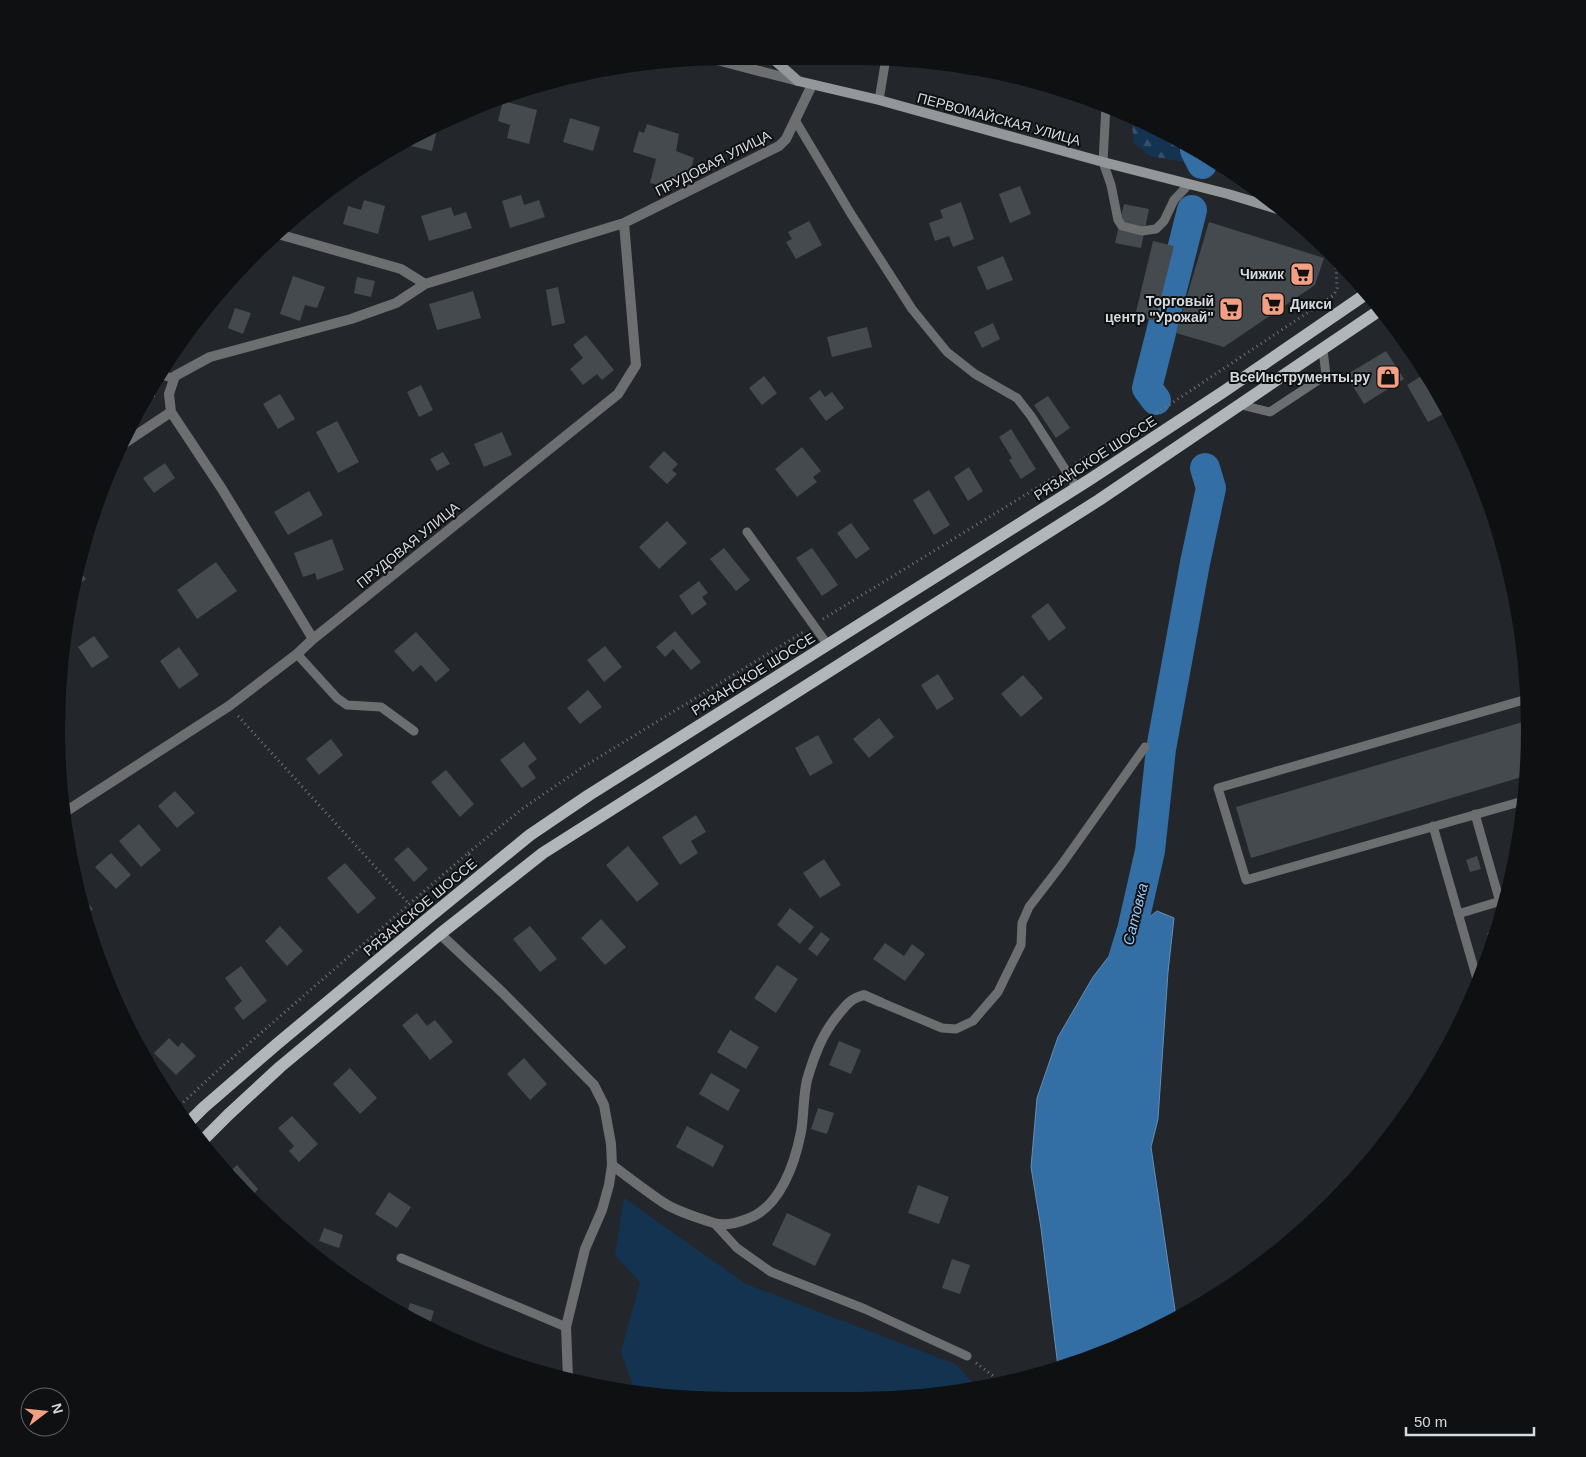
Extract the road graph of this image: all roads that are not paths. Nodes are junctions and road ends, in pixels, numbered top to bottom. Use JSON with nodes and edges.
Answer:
{"nodes":[{"id":1,"x":736,"y":65,"type":"edge"},
{"id":2,"x":780,"y":65,"type":"edge"},
{"id":3,"x":885,"y":66,"type":"edge"},
{"id":4,"x":798,"y":81,"type":"junction"},
{"id":5,"x":812,"y":85,"type":"junction"},
{"id":6,"x":879,"y":100,"type":"junction"},
{"id":7,"x":1106,"y":114,"type":"edge"},
{"id":8,"x":795,"y":120,"type":"junction"},
{"id":9,"x":1103,"y":162,"type":"junction"},
{"id":10,"x":1189,"y":184,"type":"junction"},
{"id":11,"x":1265,"y":205,"type":"edge"},
{"id":12,"x":624,"y":222,"type":"junction"},
{"id":13,"x":285,"y":236,"type":"edge"},
{"id":14,"x":426,"y":284,"type":"junction"},
{"id":15,"x":1361,"y":297,"type":"edge"},
{"id":16,"x":1375,"y":314,"type":"edge"},
{"id":17,"x":1323,"y":350,"type":"junction"},
{"id":18,"x":166,"y":377,"type":"edge"},
{"id":19,"x":174,"y":379,"type":"junction"},
{"id":20,"x":1241,"y":404,"type":"junction"},
{"id":21,"x":171,"y":412,"type":"junction"},
{"id":22,"x":132,"y":438,"type":"edge"},
{"id":23,"x":1077,"y":488,"type":"junction"},
{"id":24,"x":746,"y":532,"type":"dead end"},
{"id":25,"x":313,"y":639,"type":"junction"},
{"id":26,"x":827,"y":644,"type":"junction"},
{"id":27,"x":297,"y":654,"type":"junction"},
{"id":28,"x":1520,"y":701,"type":"edge"},
{"id":29,"x":414,"y":731,"type":"dead end"},
{"id":30,"x":1145,"y":746,"type":"dead end"},
{"id":31,"x":1516,"y":803,"type":"edge"},
{"id":32,"x":70,"y":808,"type":"edge"},
{"id":33,"x":1475,"y":814,"type":"junction"},
{"id":34,"x":1433,"y":826,"type":"junction"},
{"id":35,"x":1500,"y":893,"type":"edge"},
{"id":36,"x":1497,"y":902,"type":"edge"},
{"id":37,"x":1458,"y":914,"type":"junction"},
{"id":38,"x":440,"y":934,"type":"junction"},
{"id":39,"x":1474,"y":972,"type":"edge"},
{"id":40,"x":880,"y":1002,"type":"joint"},
{"id":41,"x":192,"y":1119,"type":"edge"},
{"id":42,"x":206,"y":1137,"type":"edge"},
{"id":43,"x":612,"y":1166,"type":"junction"},
{"id":44,"x":715,"y":1224,"type":"junction"},
{"id":45,"x":401,"y":1258,"type":"dead end"},
{"id":46,"x":566,"y":1327,"type":"junction"},
{"id":47,"x":967,"y":1356,"type":"road end"},
{"id":48,"x":568,"y":1372,"type":"edge"}],
"edges":[{"from":1,"to":4,"type":"street","name":"ПЕРВОМАЙСКАЯ УЛИЦА"},
{"from":2,"to":4,"type":"main road"},
{"from":3,"to":6,"type":"lane"},
{"from":4,"to":5,"type":"main road","name":"ПЕРВОМАЙСКАЯ УЛИЦА"},
{"from":5,"to":6,"type":"main road","name":"ПЕРВОМАЙСКАЯ УЛИЦА"},
{"from":5,"to":8,"type":"street","name":"ПРУДОВАЯ УЛИЦА"},
{"from":6,"to":9,"type":"main road","name":"ПЕРВОМАЙСКАЯ УЛИЦА"},
{"from":7,"to":9,"type":"lane"},
{"from":8,"to":12,"type":"street","name":"ПРУДОВАЯ УЛИЦА"},
{"from":8,"to":23,"type":"lane"},
{"from":9,"to":10,"type":"main road","name":"ПЕРВОМАЙСКАЯ УЛИЦА"},
{"from":9,"to":10,"type":"lane"},
{"from":10,"to":11,"type":"main road","name":"ПЕРВОМАЙСКАЯ УЛИЦА"},
{"from":12,"to":14,"type":"street","name":"ПРУДОВАЯ УЛИЦА"},
{"from":12,"to":25,"type":"street","name":"ПРУДОВАЯ УЛИЦА"},
{"from":13,"to":14,"type":"street"},
{"from":14,"to":19,"type":"street","name":"ПРУДОВАЯ УЛИЦА"},
{"from":15,"to":23,"type":"main road","name":"РЯЗАНСКОЕ ШОССЕ"},
{"from":16,"to":17,"type":"main road"},
{"from":17,"to":20,"type":"main road"},
{"from":17,"to":20,"type":"lane"},
{"from":18,"to":19,"type":"lane"},
{"from":19,"to":21,"type":"street"},
{"from":20,"to":38,"type":"main road"},
{"from":21,"to":22,"type":"street"},
{"from":21,"to":25,"type":"street"},
{"from":23,"to":26,"type":"main road","name":"РЯЗАНСКОЕ ШОССЕ"},
{"from":24,"to":26,"type":"lane"},
{"from":25,"to":27,"type":"street","name":"ПРУДОВАЯ УЛИЦА"},
{"from":26,"to":41,"type":"main road","name":"РЯЗАНСКОЕ ШОССЕ"},
{"from":27,"to":29,"type":"lane"},
{"from":27,"to":32,"type":"street","name":"ПРУДОВАЯ УЛИЦА"},
{"from":28,"to":34,"type":"lane"},
{"from":30,"to":40,"type":"lane"},
{"from":31,"to":33,"type":"lane"},
{"from":33,"to":34,"type":"lane"},
{"from":33,"to":35,"type":"lane"},
{"from":34,"to":37,"type":"lane"},
{"from":36,"to":37,"type":"lane"},
{"from":37,"to":39,"type":"lane"},
{"from":38,"to":42,"type":"main road"},
{"from":38,"to":43,"type":"street"},
{"from":40,"to":44,"type":"street"},
{"from":43,"to":44,"type":"street"},
{"from":43,"to":46,"type":"street"},
{"from":44,"to":47,"type":"lane"},
{"from":45,"to":46,"type":"lane"},
{"from":46,"to":48,"type":"street"}]}
